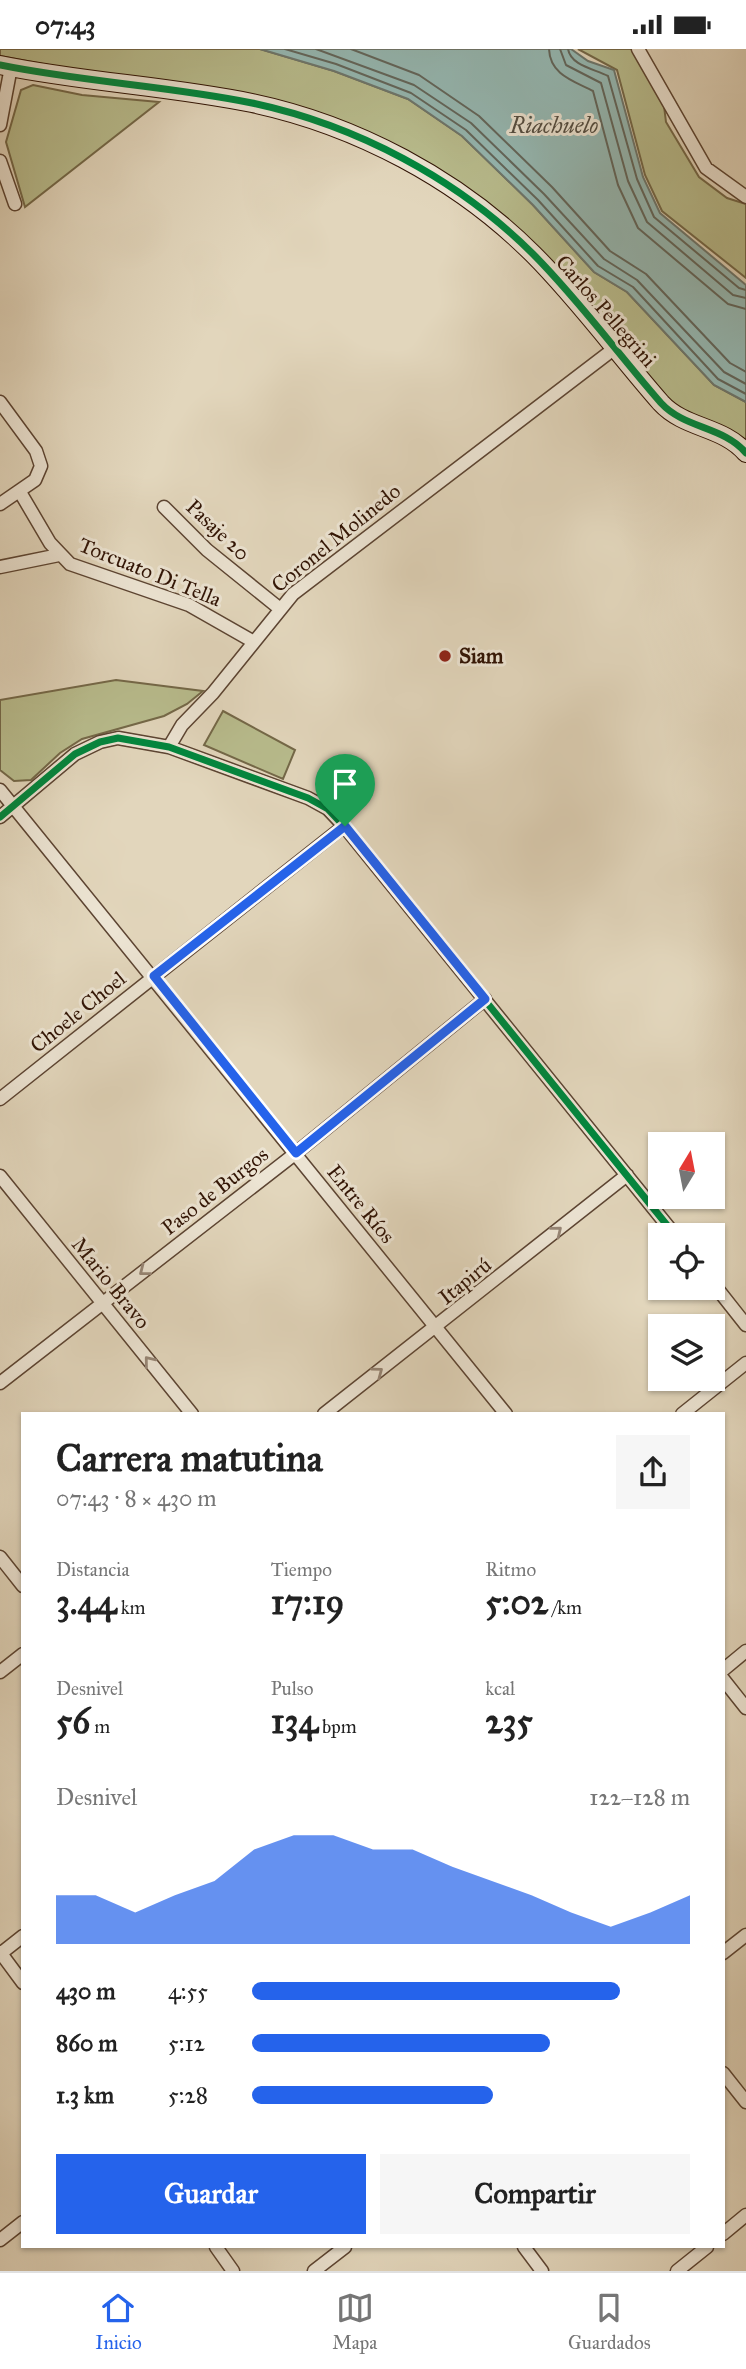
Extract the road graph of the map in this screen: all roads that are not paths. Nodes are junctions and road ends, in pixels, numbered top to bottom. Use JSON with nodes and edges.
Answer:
{"nodes":[{"id":1,"x":639,"y":50,"type":"edge"},
{"id":2,"x":6,"y":66,"type":"edge"},
{"id":3,"x":0,"y":125,"type":"edge"},
{"id":4,"x":0,"y":161,"type":"edge"},
{"id":5,"x":746,"y":197,"type":"edge"},
{"id":6,"x":15,"y":204,"type":"dead end"},
{"id":7,"x":615,"y":348,"type":"junction"},
{"id":8,"x":0,"y":401,"type":"edge"},
{"id":9,"x":746,"y":453,"type":"edge"},
{"id":10,"x":20,"y":492,"type":"junction"},
{"id":11,"x":0,"y":504,"type":"edge"},
{"id":12,"x":164,"y":507,"type":"dead end"},
{"id":13,"x":59,"y":555,"type":"junction"},
{"id":14,"x":0,"y":567,"type":"edge"},
{"id":15,"x":279,"y":608,"type":"junction"},
{"id":16,"x":254,"y":642,"type":"junction"},
{"id":17,"x":169,"y":747,"type":"junction"},
{"id":18,"x":0,"y":790,"type":"edge"},
{"id":19,"x":13,"y":807,"type":"junction"},
{"id":20,"x":0,"y":817,"type":"edge"},
{"id":21,"x":345,"y":826,"type":"junction"},
{"id":22,"x":154,"y":976,"type":"junction"},
{"id":23,"x":485,"y":999,"type":"junction"},
{"id":24,"x":0,"y":1099,"type":"edge"},
{"id":25,"x":296,"y":1153,"type":"junction"},
{"id":26,"x":627,"y":1175,"type":"junction"},
{"id":27,"x":0,"y":1176,"type":"edge"},
{"id":28,"x":665,"y":1223,"type":"edge"},
{"id":29,"x":725,"y":1298,"type":"edge"},
{"id":30,"x":103,"y":1303,"type":"junction"},
{"id":31,"x":746,"y":1325,"type":"edge"},
{"id":32,"x":437,"y":1327,"type":"junction"},
{"id":33,"x":746,"y":1363,"type":"edge"},
{"id":34,"x":0,"y":1383,"type":"edge"},
{"id":35,"x":190,"y":1412,"type":"edge"},
{"id":36,"x":327,"y":1412,"type":"edge"},
{"id":37,"x":504,"y":1412,"type":"edge"},
{"id":38,"x":685,"y":1412,"type":"edge"},
{"id":39,"x":0,"y":1557,"type":"edge"},
{"id":40,"x":21,"y":1583,"type":"edge"},
{"id":41,"x":746,"y":1651,"type":"edge"},
{"id":42,"x":21,"y":1656,"type":"edge"},
{"id":43,"x":725,"y":1668,"type":"edge"},
{"id":44,"x":0,"y":1672,"type":"edge"},
{"id":45,"x":725,"y":1682,"type":"edge"},
{"id":46,"x":746,"y":1708,"type":"edge"},
{"id":47,"x":746,"y":1935,"type":"edge"},
{"id":48,"x":21,"y":1937,"type":"edge"},
{"id":49,"x":725,"y":1951,"type":"edge"},
{"id":50,"x":0,"y":1953,"type":"edge"},
{"id":51,"x":21,"y":1980,"type":"edge"},
{"id":52,"x":725,"y":2076,"type":"edge"},
{"id":53,"x":746,"y":2102,"type":"edge"},
{"id":54,"x":746,"y":2215,"type":"edge"},
{"id":55,"x":21,"y":2224,"type":"edge"},
{"id":56,"x":725,"y":2232,"type":"edge"},
{"id":57,"x":0,"y":2240,"type":"edge"},
{"id":58,"x":217,"y":2248,"type":"edge"},
{"id":59,"x":344,"y":2248,"type":"edge"},
{"id":60,"x":525,"y":2248,"type":"edge"},
{"id":61,"x":706,"y":2248,"type":"edge"},
{"id":62,"x":233,"y":2271,"type":"edge"},
{"id":63,"x":314,"y":2271,"type":"edge"},
{"id":64,"x":542,"y":2271,"type":"edge"},
{"id":65,"x":677,"y":2271,"type":"edge"}],
"edges":[{"from":1,"to":5,"type":"street"},
{"from":2,"to":3,"type":"street"},
{"from":2,"to":7,"type":"street","name":"Carlos Pellegrini"},
{"from":4,"to":6,"type":"street"},
{"from":7,"to":9,"type":"street","name":"Carlos Pellegrini"},
{"from":7,"to":15,"type":"street","name":"Coronel Molinedo"},
{"from":8,"to":10,"type":"street"},
{"from":10,"to":11,"type":"street"},
{"from":10,"to":13,"type":"street","name":"Torcuato Di Tella"},
{"from":12,"to":15,"type":"street","name":"Pasaje 20"},
{"from":13,"to":14,"type":"street"},
{"from":13,"to":16,"type":"street","name":"Torcuato Di Tella"},
{"from":15,"to":16,"type":"street","name":"Coronel Molinedo"},
{"from":16,"to":17,"type":"street","name":"Coronel Molinedo"},
{"from":17,"to":19,"type":"street"},
{"from":17,"to":21,"type":"street"},
{"from":18,"to":19,"type":"street","name":"Entre Ríos"},
{"from":19,"to":20,"type":"street"},
{"from":19,"to":22,"type":"street","name":"Entre Ríos"},
{"from":21,"to":22,"type":"street","name":"Choele Choel"},
{"from":21,"to":23,"type":"street"},
{"from":22,"to":24,"type":"street","name":"Choele Choel"},
{"from":22,"to":25,"type":"street","name":"Entre Ríos"},
{"from":23,"to":25,"type":"street","name":"Paso de Burgos"},
{"from":23,"to":26,"type":"street"},
{"from":25,"to":30,"type":"street","name":"Paso de Burgos","one_way":true},
{"from":25,"to":32,"type":"street","name":"Entre Ríos"},
{"from":26,"to":28,"type":"street"},
{"from":32,"to":26,"type":"street","name":"Itapirú","one_way":true},
{"from":27,"to":30,"type":"street","name":"Mario Bravo"},
{"from":29,"to":31,"type":"street"},
{"from":30,"to":34,"type":"street","name":"Paso de Burgos"},
{"from":35,"to":30,"type":"street","name":"Mario Bravo","one_way":true},
{"from":36,"to":32,"type":"street","name":"Itapirú","one_way":true},
{"from":32,"to":37,"type":"street","name":"Entre Ríos"},
{"from":33,"to":38,"type":"street"},
{"from":39,"to":40,"type":"street"},
{"from":41,"to":43,"type":"street"},
{"from":42,"to":44,"type":"street"},
{"from":45,"to":46,"type":"street"},
{"from":47,"to":49,"type":"street"},
{"from":48,"to":50,"type":"street"},
{"from":50,"to":51,"type":"street"},
{"from":52,"to":53,"type":"street"},
{"from":54,"to":56,"type":"street"},
{"from":55,"to":57,"type":"street"},
{"from":58,"to":62,"type":"street"},
{"from":59,"to":63,"type":"street"},
{"from":60,"to":64,"type":"street"},
{"from":61,"to":65,"type":"street"}]}
